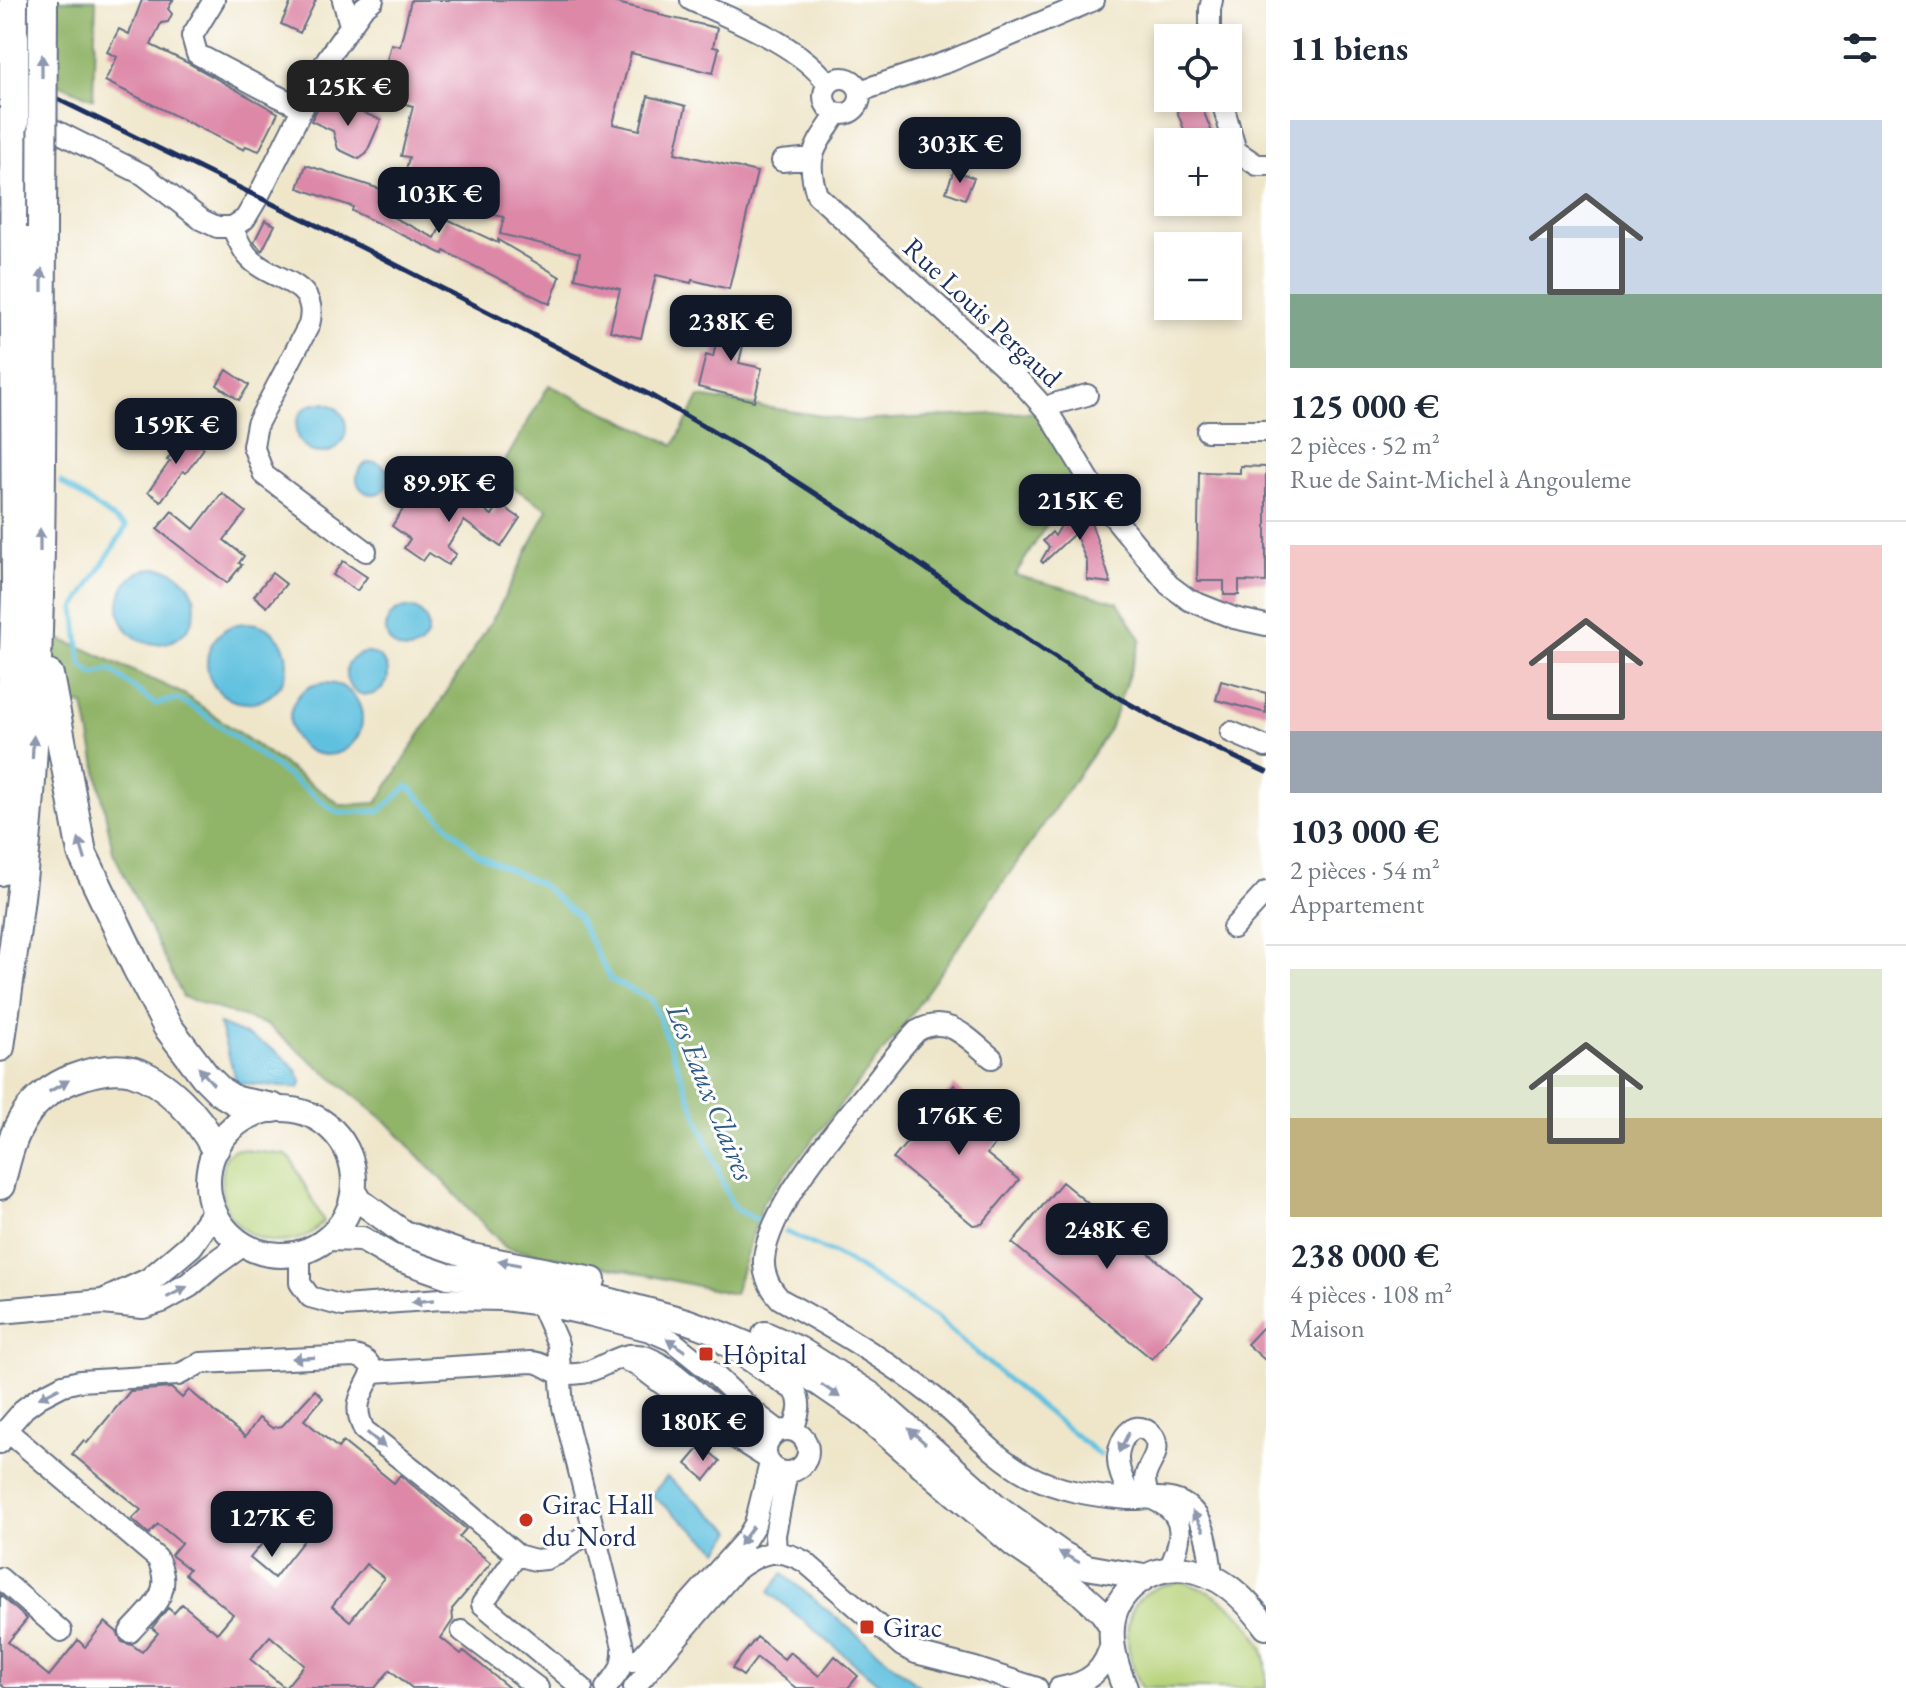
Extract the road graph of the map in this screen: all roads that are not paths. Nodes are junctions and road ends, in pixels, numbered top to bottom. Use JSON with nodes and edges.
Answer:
{"nodes":[{"id":1,"x":14,"y":0,"type":"edge"},
{"id":2,"x":43,"y":0,"type":"edge"},
{"id":3,"x":214,"y":0,"type":"edge"},
{"id":4,"x":343,"y":0,"type":"edge"},
{"id":5,"x":373,"y":0,"type":"edge"},
{"id":6,"x":691,"y":0,"type":"edge"},
{"id":7,"x":1094,"y":0,"type":"edge"},
{"id":8,"x":1212,"y":0,"type":"edge"},
{"id":9,"x":1210,"y":24,"type":"edge"},
{"id":10,"x":350,"y":25,"type":"junction"},
{"id":11,"x":828,"y":84,"type":"junction"},
{"id":12,"x":860,"y":91,"type":"junction"},
{"id":13,"x":303,"y":108,"type":"junction"},
{"id":14,"x":1225,"y":112,"type":"edge"},
{"id":15,"x":7,"y":113,"type":"edge"},
{"id":16,"x":837,"y":114,"type":"junction"},
{"id":17,"x":285,"y":142,"type":"junction"},
{"id":18,"x":307,"y":148,"type":"dead end"},
{"id":19,"x":812,"y":158,"type":"junction"},
{"id":20,"x":782,"y":161,"type":"dead end"},
{"id":21,"x":1266,"y":165,"type":"edge"},
{"id":22,"x":232,"y":227,"type":"junction"},
{"id":23,"x":1087,"y":395,"type":"dead end"},
{"id":24,"x":1048,"y":412,"type":"junction"},
{"id":25,"x":1207,"y":431,"type":"dead end"},
{"id":26,"x":1266,"y":431,"type":"edge"},
{"id":27,"x":366,"y":551,"type":"dead end"},
{"id":28,"x":39,"y":618,"type":"junction"},
{"id":29,"x":1266,"y":625,"type":"edge"},
{"id":30,"x":1231,"y":732,"type":"dead end"},
{"id":31,"x":1266,"y":747,"type":"edge"},
{"id":32,"x":0,"y":868,"type":"edge"},
{"id":33,"x":1266,"y":892,"type":"edge"},
{"id":34,"x":1233,"y":928,"type":"dead end"},
{"id":35,"x":0,"y":1047,"type":"edge"},
{"id":36,"x":992,"y":1058,"type":"dead end"},
{"id":37,"x":273,"y":1108,"type":"junction"},
{"id":38,"x":215,"y":1148,"type":"junction"},
{"id":39,"x":0,"y":1185,"type":"edge"},
{"id":40,"x":354,"y":1191,"type":"junction"},
{"id":41,"x":214,"y":1212,"type":"junction"},
{"id":42,"x":328,"y":1238,"type":"junction"},
{"id":43,"x":242,"y":1244,"type":"junction"},
{"id":44,"x":303,"y":1252,"type":"junction"},
{"id":45,"x":103,"y":1302,"type":"junction"},
{"id":46,"x":542,"y":1305,"type":"junction"},
{"id":47,"x":0,"y":1311,"type":"edge"},
{"id":48,"x":686,"y":1321,"type":"junction"},
{"id":49,"x":373,"y":1372,"type":"junction"},
{"id":50,"x":559,"y":1374,"type":"junction"},
{"id":51,"x":3,"y":1436,"type":"edge"},
{"id":52,"x":777,"y":1448,"type":"junction"},
{"id":53,"x":1140,"y":1498,"type":"junction"},
{"id":54,"x":594,"y":1529,"type":"junction"},
{"id":55,"x":776,"y":1552,"type":"junction"},
{"id":56,"x":517,"y":1555,"type":"junction"},
{"id":57,"x":1169,"y":1569,"type":"junction"},
{"id":58,"x":1144,"y":1577,"type":"junction"},
{"id":59,"x":0,"y":1578,"type":"edge"},
{"id":60,"x":1213,"y":1578,"type":"junction"},
{"id":61,"x":1255,"y":1602,"type":"edge"},
{"id":62,"x":1266,"y":1627,"type":"edge"},
{"id":63,"x":61,"y":1631,"type":"dead end"},
{"id":64,"x":462,"y":1631,"type":"dead end"},
{"id":65,"x":130,"y":1632,"type":"dead end"},
{"id":66,"x":1112,"y":1641,"type":"junction"},
{"id":67,"x":624,"y":1660,"type":"junction"},
{"id":68,"x":639,"y":1682,"type":"edge"},
{"id":69,"x":538,"y":1688,"type":"edge"},
{"id":70,"x":582,"y":1688,"type":"edge"},
{"id":71,"x":606,"y":1688,"type":"edge"},
{"id":72,"x":1037,"y":1688,"type":"edge"},
{"id":73,"x":1059,"y":1688,"type":"edge"},
{"id":74,"x":1091,"y":1688,"type":"edge"},
{"id":75,"x":1125,"y":1688,"type":"edge"}],
"edges":[{"from":1,"to":15,"type":"highway","bridge":true},
{"from":28,"to":2,"type":"highway","one_way":true,"bridge":true},
{"from":3,"to":13,"type":"street"},
{"from":4,"to":10,"type":"street"},
{"from":5,"to":10,"type":"street"},
{"from":6,"to":11,"type":"street"},
{"from":7,"to":12,"type":"street"},
{"from":8,"to":9,"type":"street"},
{"from":10,"to":13,"type":"street"},
{"from":11,"to":12,"type":"street"},
{"from":11,"to":16,"type":"street"},
{"from":12,"to":16,"type":"street"},
{"from":13,"to":17,"type":"street"},
{"from":14,"to":21,"type":"street"},
{"from":15,"to":22,"type":"street"},
{"from":15,"to":32,"type":"highway"},
{"from":16,"to":19,"type":"street"},
{"from":17,"to":18,"type":"street"},
{"from":17,"to":22,"type":"street"},
{"from":19,"to":20,"type":"street"},
{"from":19,"to":24,"type":"street","name":"Rue Louis Pergaud"},
{"from":22,"to":27,"type":"street"},
{"from":23,"to":24,"type":"street"},
{"from":24,"to":29,"type":"street","name":"Rue Louis Pergaud"},
{"from":25,"to":26,"type":"street"},
{"from":35,"to":28,"type":"highway","one_way":true},
{"from":37,"to":28,"type":"highway","one_way":true},
{"from":30,"to":31,"type":"street"},
{"from":33,"to":34,"type":"street"},
{"from":36,"to":53,"type":"street"},
{"from":37,"to":38,"type":"main road"},
{"from":37,"to":40,"type":"main road"},
{"from":39,"to":38,"type":"highway","one_way":true},
{"from":38,"to":41,"type":"main road"},
{"from":40,"to":42,"type":"main road"},
{"from":58,"to":40,"type":"main road","one_way":true},
{"from":41,"to":43,"type":"main road"},
{"from":41,"to":45,"type":"main road"},
{"from":42,"to":44,"type":"main road"},
{"from":42,"to":48,"type":"main road"},
{"from":43,"to":44,"type":"main road"},
{"from":45,"to":43,"type":"main road","one_way":true},
{"from":46,"to":44,"type":"street","one_way":true},
{"from":45,"to":47,"type":"main road"},
{"from":46,"to":50,"type":"street"},
{"from":52,"to":46,"type":"street","one_way":true},
{"from":48,"to":52,"type":"street"},
{"from":48,"to":66,"type":"main road","one_way":true},
{"from":49,"to":50,"type":"street"},
{"from":49,"to":51,"type":"street","one_way":true},
{"from":49,"to":56,"type":"street","one_way":true},
{"from":50,"to":52,"type":"street"},
{"from":50,"to":54,"type":"street"},
{"from":51,"to":65,"type":"street"},
{"from":52,"to":55,"type":"street"},
{"from":52,"to":67,"type":"street","one_way":true},
{"from":53,"to":57,"type":"street"},
{"from":60,"to":53,"type":"street","one_way":true},
{"from":54,"to":56,"type":"street"},
{"from":54,"to":67,"type":"street"},
{"from":55,"to":68,"type":"street"},
{"from":55,"to":72,"type":"street"},
{"from":56,"to":70,"type":"street"},
{"from":57,"to":58,"type":"main road"},
{"from":57,"to":60,"type":"main road"},
{"from":58,"to":66,"type":"main road"},
{"from":59,"to":63,"type":"street"},
{"from":60,"to":61,"type":"main road"},
{"from":61,"to":62,"type":"main road"},
{"from":64,"to":69,"type":"street"},
{"from":66,"to":73,"type":"street"},
{"from":66,"to":74,"type":"street"},
{"from":66,"to":75,"type":"main road"},
{"from":67,"to":68,"type":"street"},
{"from":67,"to":71,"type":"street"}]}
